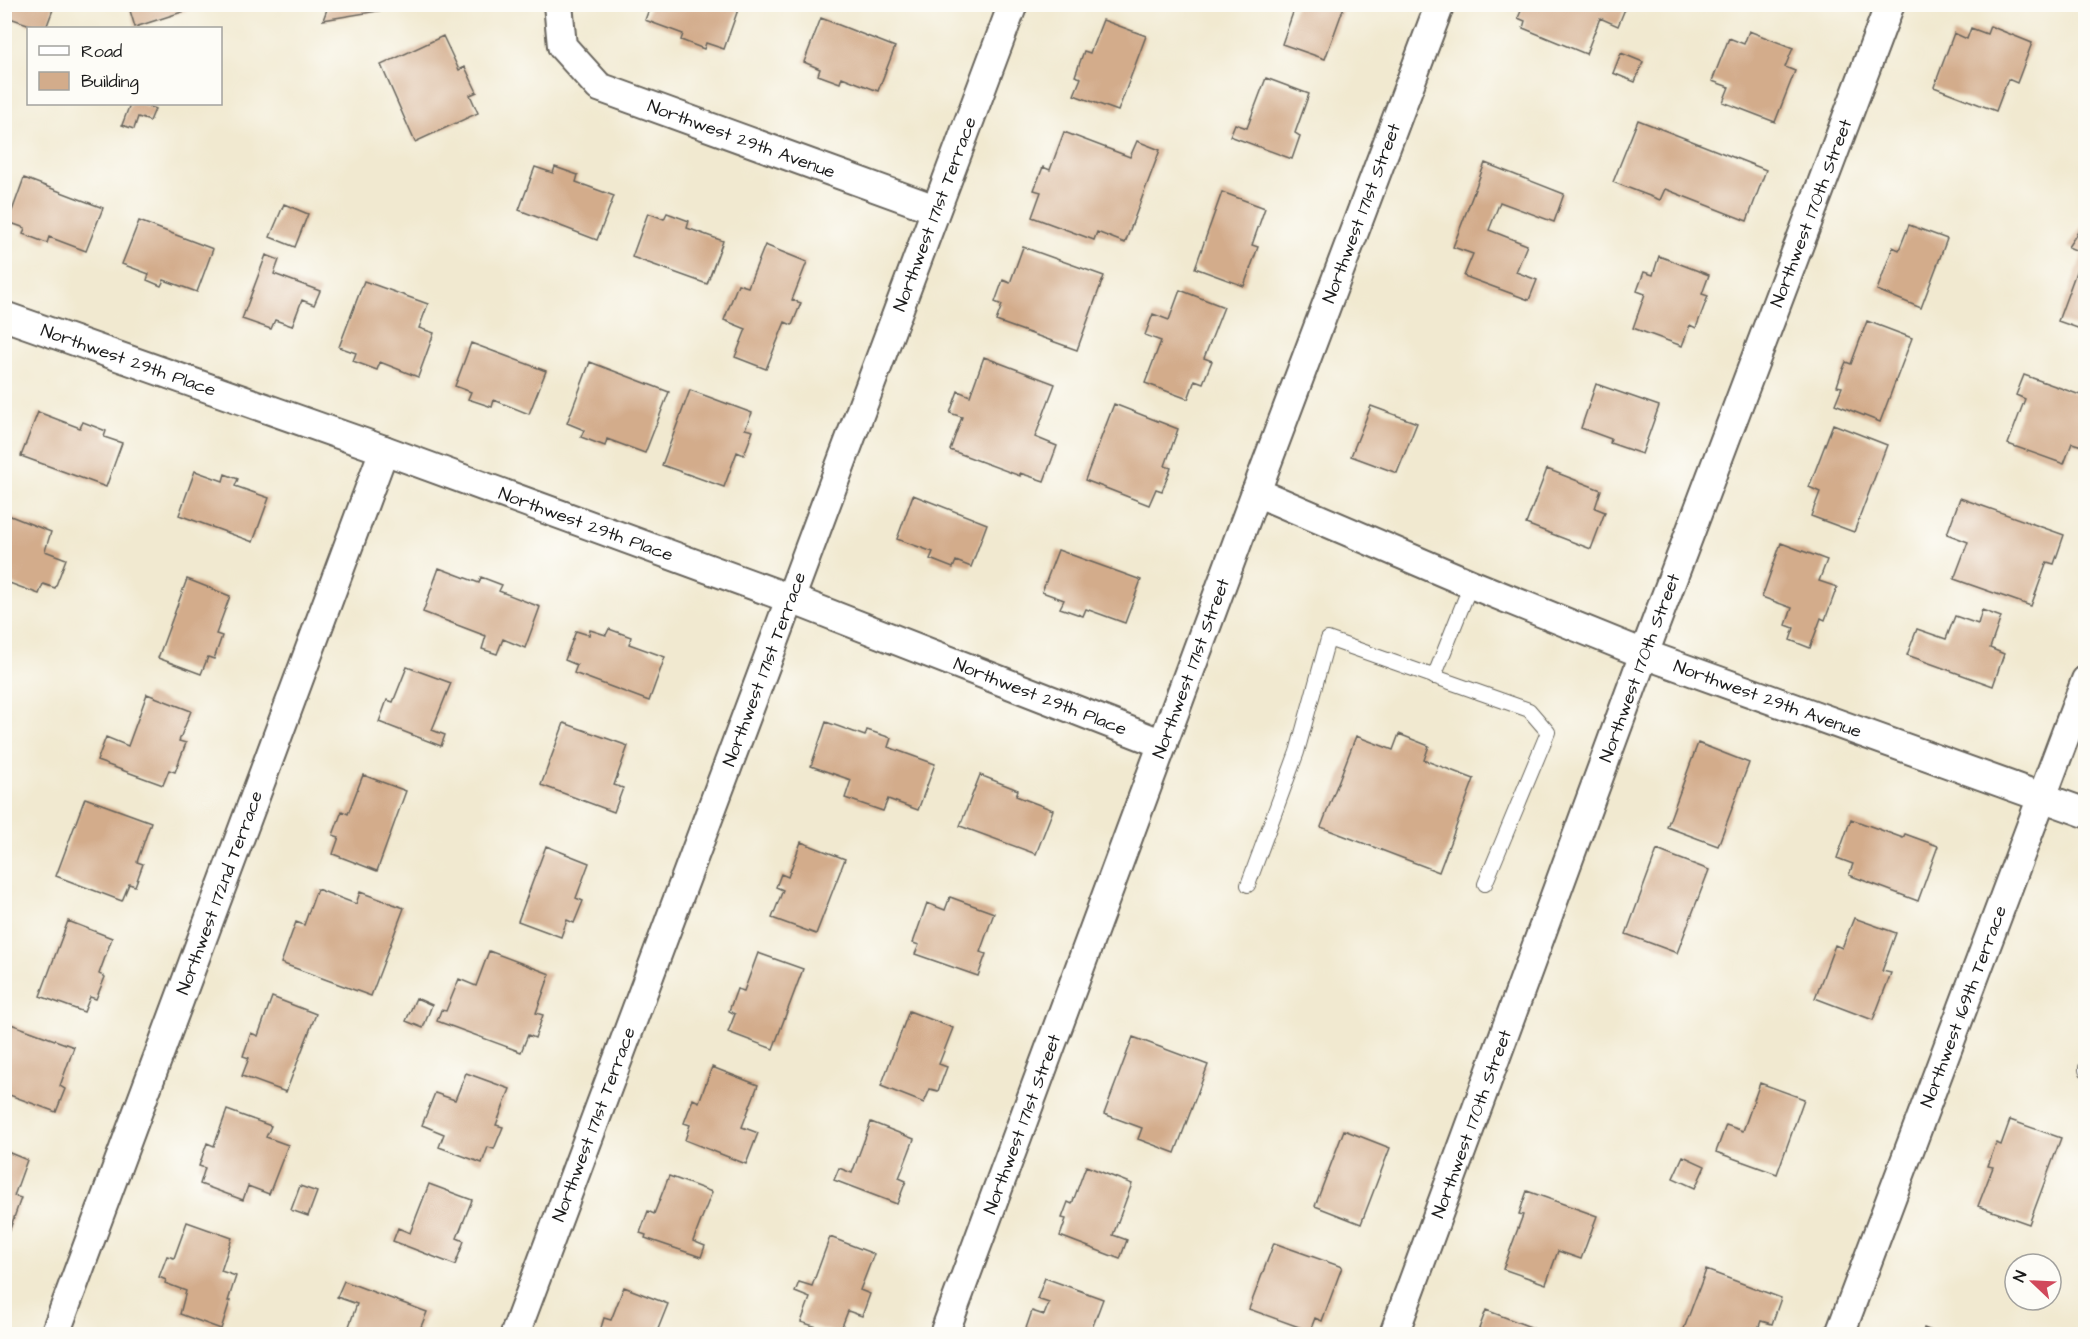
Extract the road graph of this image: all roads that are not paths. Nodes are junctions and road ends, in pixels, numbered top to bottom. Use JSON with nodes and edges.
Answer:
{"nodes":[{"id":1,"x":558,"y":4,"type":"edge"},
{"id":2,"x":1013,"y":4,"type":"edge"},
{"id":3,"x":1440,"y":4,"type":"edge"},
{"id":4,"x":1890,"y":4,"type":"edge"},
{"id":5,"x":935,"y":209,"type":"junction"},
{"id":6,"x":4,"y":316,"type":"edge"},
{"id":7,"x":384,"y":450,"type":"junction"},
{"id":8,"x":1256,"y":492,"type":"junction"},
{"id":9,"x":1471,"y":584,"type":"junction"},
{"id":10,"x":791,"y":599,"type":"junction"},
{"id":11,"x":1644,"y":654,"type":"junction"},
{"id":12,"x":1434,"y":677,"type":"junction"},
{"id":13,"x":2085,"y":680,"type":"edge"},
{"id":14,"x":1163,"y":744,"type":"junction"},
{"id":15,"x":2042,"y":798,"type":"junction"},
{"id":16,"x":2085,"y":813,"type":"edge"},
{"id":17,"x":1485,"y":884,"type":"dead end"},
{"id":18,"x":1248,"y":885,"type":"dead end"},
{"id":19,"x":54,"y":1335,"type":"edge"},
{"id":20,"x":515,"y":1335,"type":"edge"},
{"id":21,"x":944,"y":1335,"type":"edge"},
{"id":22,"x":1394,"y":1335,"type":"edge"},
{"id":23,"x":1840,"y":1335,"type":"edge"}],
"edges":[{"from":1,"to":5,"type":"street","name":"Northwest 29th Avenue"},
{"from":2,"to":5,"type":"street","name":"Northwest 171st Terrace"},
{"from":3,"to":8,"type":"street","name":"Northwest 171st Street"},
{"from":4,"to":11,"type":"street","name":"Northwest 170th Street"},
{"from":5,"to":10,"type":"street","name":"Northwest 171st Terrace"},
{"from":6,"to":7,"type":"street","name":"Northwest 29th Place"},
{"from":7,"to":10,"type":"street","name":"Northwest 29th Place"},
{"from":7,"to":19,"type":"street","name":"Northwest 172nd Terrace"},
{"from":8,"to":9,"type":"street","name":"Northwest 29th Avenue"},
{"from":8,"to":14,"type":"street","name":"Northwest 171st Street"},
{"from":9,"to":11,"type":"street","name":"Northwest 29th Avenue"},
{"from":9,"to":12,"type":"lane"},
{"from":10,"to":14,"type":"street","name":"Northwest 29th Place"},
{"from":10,"to":20,"type":"street","name":"Northwest 171st Terrace"},
{"from":11,"to":15,"type":"street","name":"Northwest 29th Avenue"},
{"from":11,"to":22,"type":"street","name":"Northwest 170th Street"},
{"from":12,"to":17,"type":"lane"},
{"from":12,"to":18,"type":"lane"},
{"from":13,"to":15,"type":"street","name":"Northwest 169th Terrace"},
{"from":14,"to":21,"type":"street","name":"Northwest 171st Street"},
{"from":15,"to":16,"type":"street","name":"Northwest 29th Avenue"},
{"from":15,"to":23,"type":"street","name":"Northwest 169th Terrace"}]}
